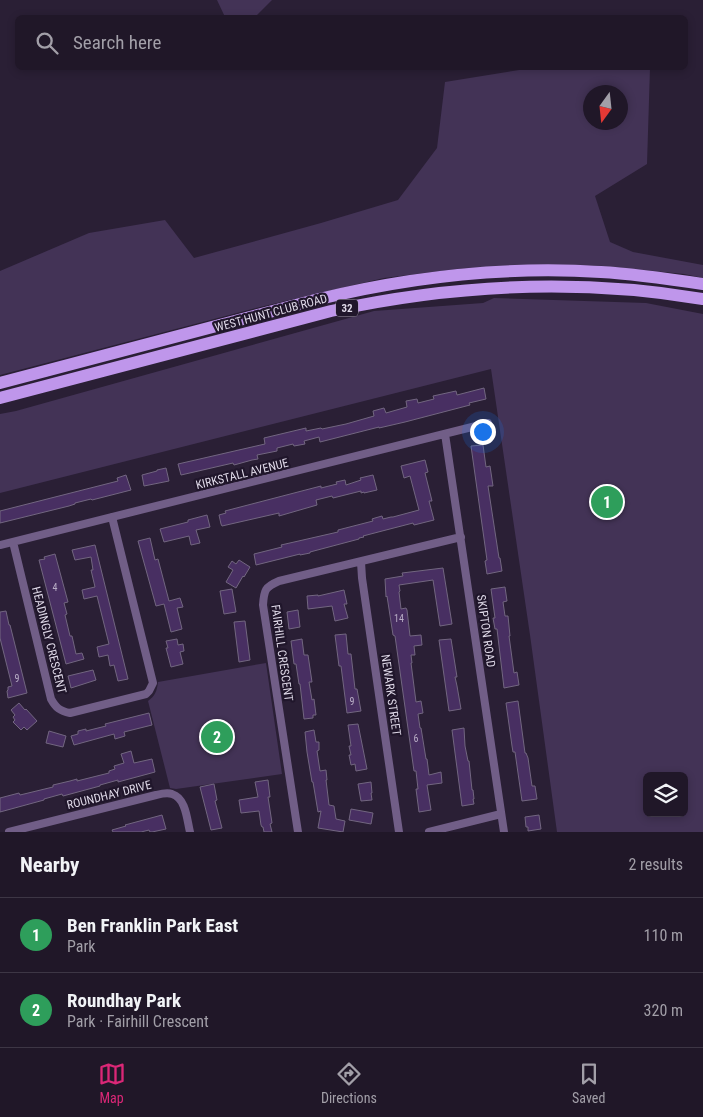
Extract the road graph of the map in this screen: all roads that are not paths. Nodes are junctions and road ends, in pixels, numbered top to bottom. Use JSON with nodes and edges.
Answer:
{"nodes":[{"id":1,"x":703,"y":284,"type":"edge"},
{"id":2,"x":703,"y":299,"type":"edge"},
{"id":3,"x":0,"y":383,"type":"edge"},
{"id":4,"x":0,"y":398,"type":"edge"},
{"id":5,"x":488,"y":423,"type":"dead end"},
{"id":6,"x":445,"y":434,"type":"junction"},
{"id":7,"x":112,"y":517,"type":"junction"},
{"id":8,"x":461,"y":537,"type":"junction"},
{"id":9,"x":13,"y":542,"type":"junction"},
{"id":10,"x":0,"y":545,"type":"edge"},
{"id":11,"x":361,"y":562,"type":"junction"},
{"id":12,"x":501,"y":814,"type":"junction"},
{"id":13,"x":9,"y":832,"type":"edge"},
{"id":14,"x":190,"y":832,"type":"edge"},
{"id":15,"x":298,"y":832,"type":"edge"},
{"id":16,"x":400,"y":832,"type":"edge"},
{"id":17,"x":429,"y":832,"type":"edge"},
{"id":18,"x":504,"y":832,"type":"edge"}],
"edges":[{"from":1,"to":3,"type":"main road","name":"WEST HUNT CLUB ROAD","number":"32"},
{"from":2,"to":4,"type":"main road","name":"WEST HUNT CLUB ROAD","number":"32"},
{"from":5,"to":6,"type":"street","name":"KIRKSTALL AVENUE"},
{"from":6,"to":7,"type":"street","name":"KIRKSTALL AVENUE"},
{"from":6,"to":8,"type":"street","name":"SKIPTON ROAD"},
{"from":7,"to":9,"type":"street","name":"KIRKSTALL AVENUE"},
{"from":7,"to":9,"type":"street","name":"HEADINGLY CRESCENT"},
{"from":8,"to":11,"type":"street","name":"FAIRHILL CRESCENT"},
{"from":8,"to":12,"type":"street","name":"SKIPTON ROAD"},
{"from":9,"to":10,"type":"street","name":"KIRKSTALL AVENUE"},
{"from":11,"to":15,"type":"street","name":"FAIRHILL CRESCENT"},
{"from":11,"to":16,"type":"street","name":"NEWARK STREET"},
{"from":12,"to":17,"type":"street"},
{"from":12,"to":18,"type":"street","name":"SKIPTON ROAD"},
{"from":13,"to":14,"type":"street","name":"ROUNDHAY DRIVE"}]}
